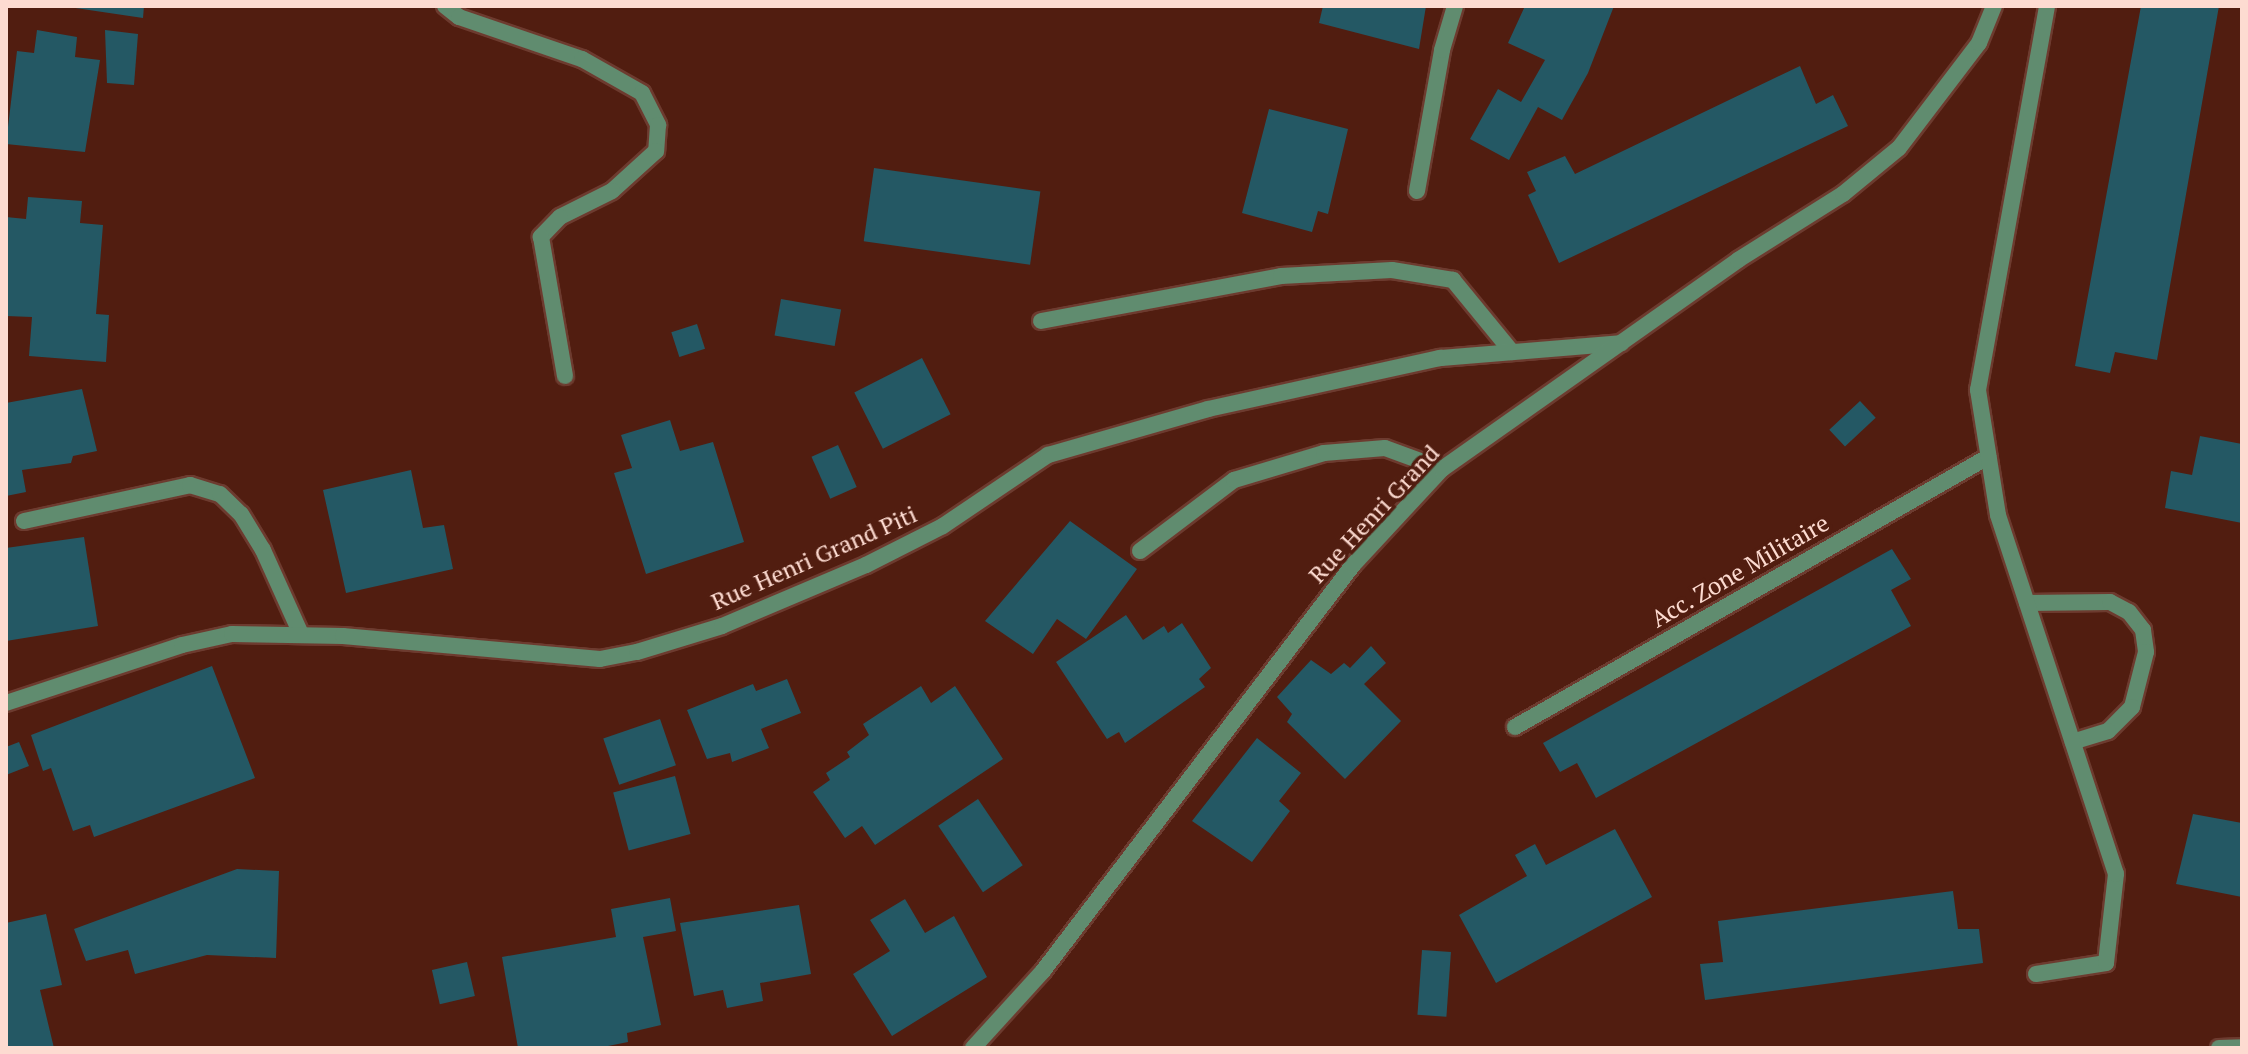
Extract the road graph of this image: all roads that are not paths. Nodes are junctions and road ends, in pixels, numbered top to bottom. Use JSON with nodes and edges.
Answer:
{"nodes":[{"id":1,"x":445,"y":6,"type":"edge"},
{"id":2,"x":1455,"y":6,"type":"edge"},
{"id":3,"x":1994,"y":6,"type":"edge"},
{"id":4,"x":2047,"y":6,"type":"edge"},
{"id":5,"x":1417,"y":191,"type":"dead end"},
{"id":6,"x":1041,"y":321,"type":"dead end"},
{"id":7,"x":1621,"y":343,"type":"junction"},
{"id":8,"x":1512,"y":352,"type":"junction"},
{"id":9,"x":565,"y":376,"type":"dead end"},
{"id":10,"x":1988,"y":457,"type":"junction"},
{"id":11,"x":1442,"y":469,"type":"junction"},
{"id":12,"x":24,"y":521,"type":"dead end"},
{"id":13,"x":1140,"y":551,"type":"dead end"},
{"id":14,"x":2027,"y":603,"type":"junction"},
{"id":15,"x":301,"y":634,"type":"junction"},
{"id":16,"x":6,"y":703,"type":"edge"},
{"id":17,"x":1515,"y":727,"type":"dead end"},
{"id":18,"x":2073,"y":742,"type":"junction"},
{"id":19,"x":2036,"y":974,"type":"dead end"},
{"id":20,"x":2242,"y":1047,"type":"edge"},
{"id":21,"x":973,"y":1048,"type":"edge"},
{"id":22,"x":2219,"y":1048,"type":"edge"}],
"edges":[{"from":1,"to":9,"type":"street"},
{"from":2,"to":5,"type":"street"},
{"from":3,"to":7,"type":"street","name":"Rue Henri Grand"},
{"from":4,"to":10,"type":"street"},
{"from":6,"to":8,"type":"street"},
{"from":7,"to":8,"type":"street","name":"Rue Henri Grand Piti"},
{"from":7,"to":11,"type":"street","name":"Rue Henri Grand"},
{"from":8,"to":15,"type":"street","name":"Rue Henri Grand Piti"},
{"from":10,"to":14,"type":"street"},
{"from":10,"to":17,"type":"street","name":"Acc. Zone Militaire"},
{"from":11,"to":13,"type":"street"},
{"from":11,"to":21,"type":"street","name":"Rue Henri Grand"},
{"from":12,"to":15,"type":"street"},
{"from":14,"to":18,"type":"street"},
{"from":14,"to":18,"type":"street"},
{"from":15,"to":16,"type":"street","name":"Rue Henri Grand Piti"},
{"from":18,"to":19,"type":"street"},
{"from":20,"to":22,"type":"street"}]}
